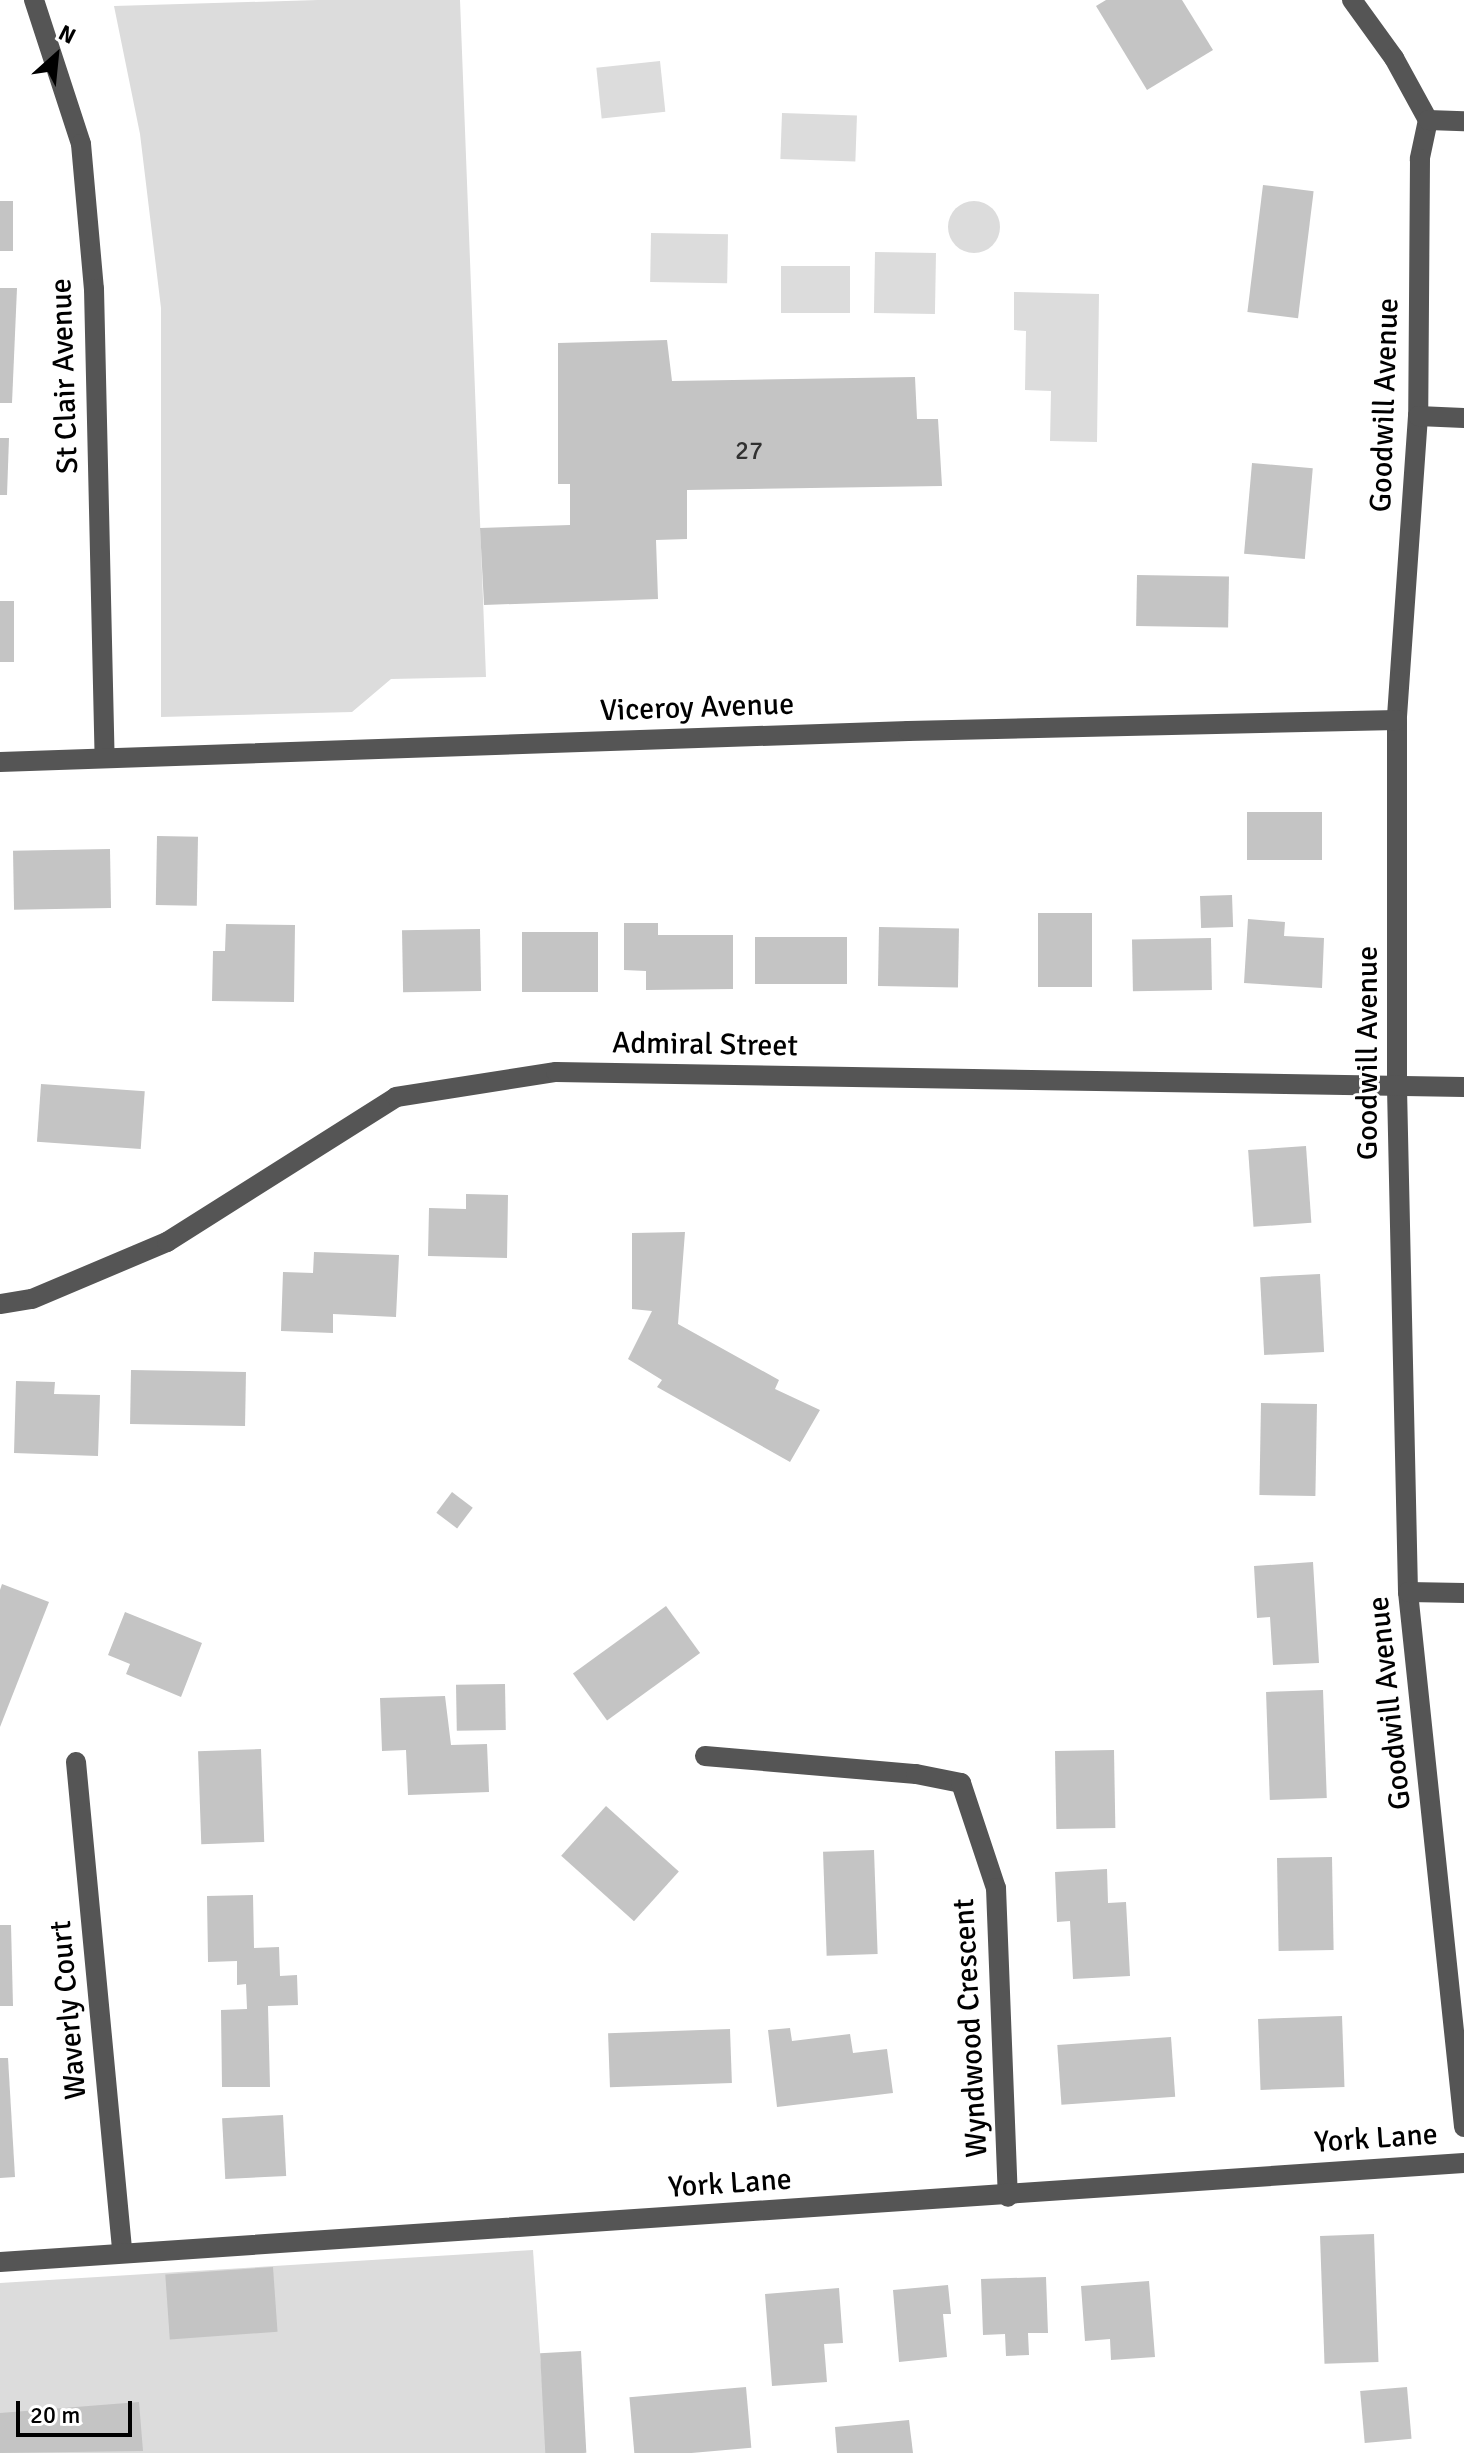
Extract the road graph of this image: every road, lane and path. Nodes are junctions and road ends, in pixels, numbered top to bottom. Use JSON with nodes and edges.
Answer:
{"nodes":[{"id":1,"x":34,"y":0,"type":"edge"},
{"id":2,"x":1352,"y":0,"type":"edge"},
{"id":3,"x":1428,"y":120,"type":"junction"},
{"id":4,"x":1464,"y":121,"type":"edge"},
{"id":5,"x":1418,"y":416,"type":"junction"},
{"id":6,"x":1464,"y":418,"type":"edge"},
{"id":7,"x":1397,"y":720,"type":"junction"},
{"id":8,"x":105,"y":758,"type":"junction"},
{"id":9,"x":0,"y":762,"type":"edge"},
{"id":10,"x":1464,"y":1087,"type":"edge"},
{"id":11,"x":1397,"y":1088,"type":"junction"},
{"id":12,"x":0,"y":1304,"type":"edge"},
{"id":13,"x":1408,"y":1592,"type":"junction"},
{"id":14,"x":1464,"y":1593,"type":"edge"},
{"id":15,"x":705,"y":1756,"type":"dead end"},
{"id":16,"x":76,"y":1762,"type":"dead end"},
{"id":17,"x":1464,"y":2127,"type":"edge"},
{"id":18,"x":1464,"y":2163,"type":"edge"},
{"id":19,"x":1008,"y":2197,"type":"junction"},
{"id":20,"x":122,"y":2252,"type":"junction"},
{"id":21,"x":0,"y":2262,"type":"edge"}],
"edges":[{"from":1,"to":8,"type":"street","name":"St Clair Avenue"},
{"from":2,"to":3,"type":"street"},
{"from":3,"to":4,"type":"street"},
{"from":3,"to":5,"type":"street","name":"Goodwill Avenue"},
{"from":5,"to":6,"type":"street"},
{"from":5,"to":7,"type":"street","name":"Goodwill Avenue"},
{"from":7,"to":8,"type":"street","name":"Viceroy Avenue"},
{"from":7,"to":11,"type":"street","name":"Goodwill Avenue"},
{"from":8,"to":9,"type":"street","name":"Viceroy Avenue"},
{"from":10,"to":11,"type":"street","name":"Admiral Street"},
{"from":11,"to":12,"type":"street","name":"Admiral Street"},
{"from":11,"to":13,"type":"street","name":"Goodwill Avenue"},
{"from":13,"to":14,"type":"street"},
{"from":13,"to":17,"type":"street","name":"Goodwill Avenue"},
{"from":15,"to":19,"type":"street","name":"Wyndwood Crescent"},
{"from":16,"to":20,"type":"street","name":"Waverly Court"},
{"from":18,"to":19,"type":"street","name":"York Lane"},
{"from":19,"to":20,"type":"street","name":"York Lane"},
{"from":20,"to":21,"type":"street","name":"York Lane"}]}
